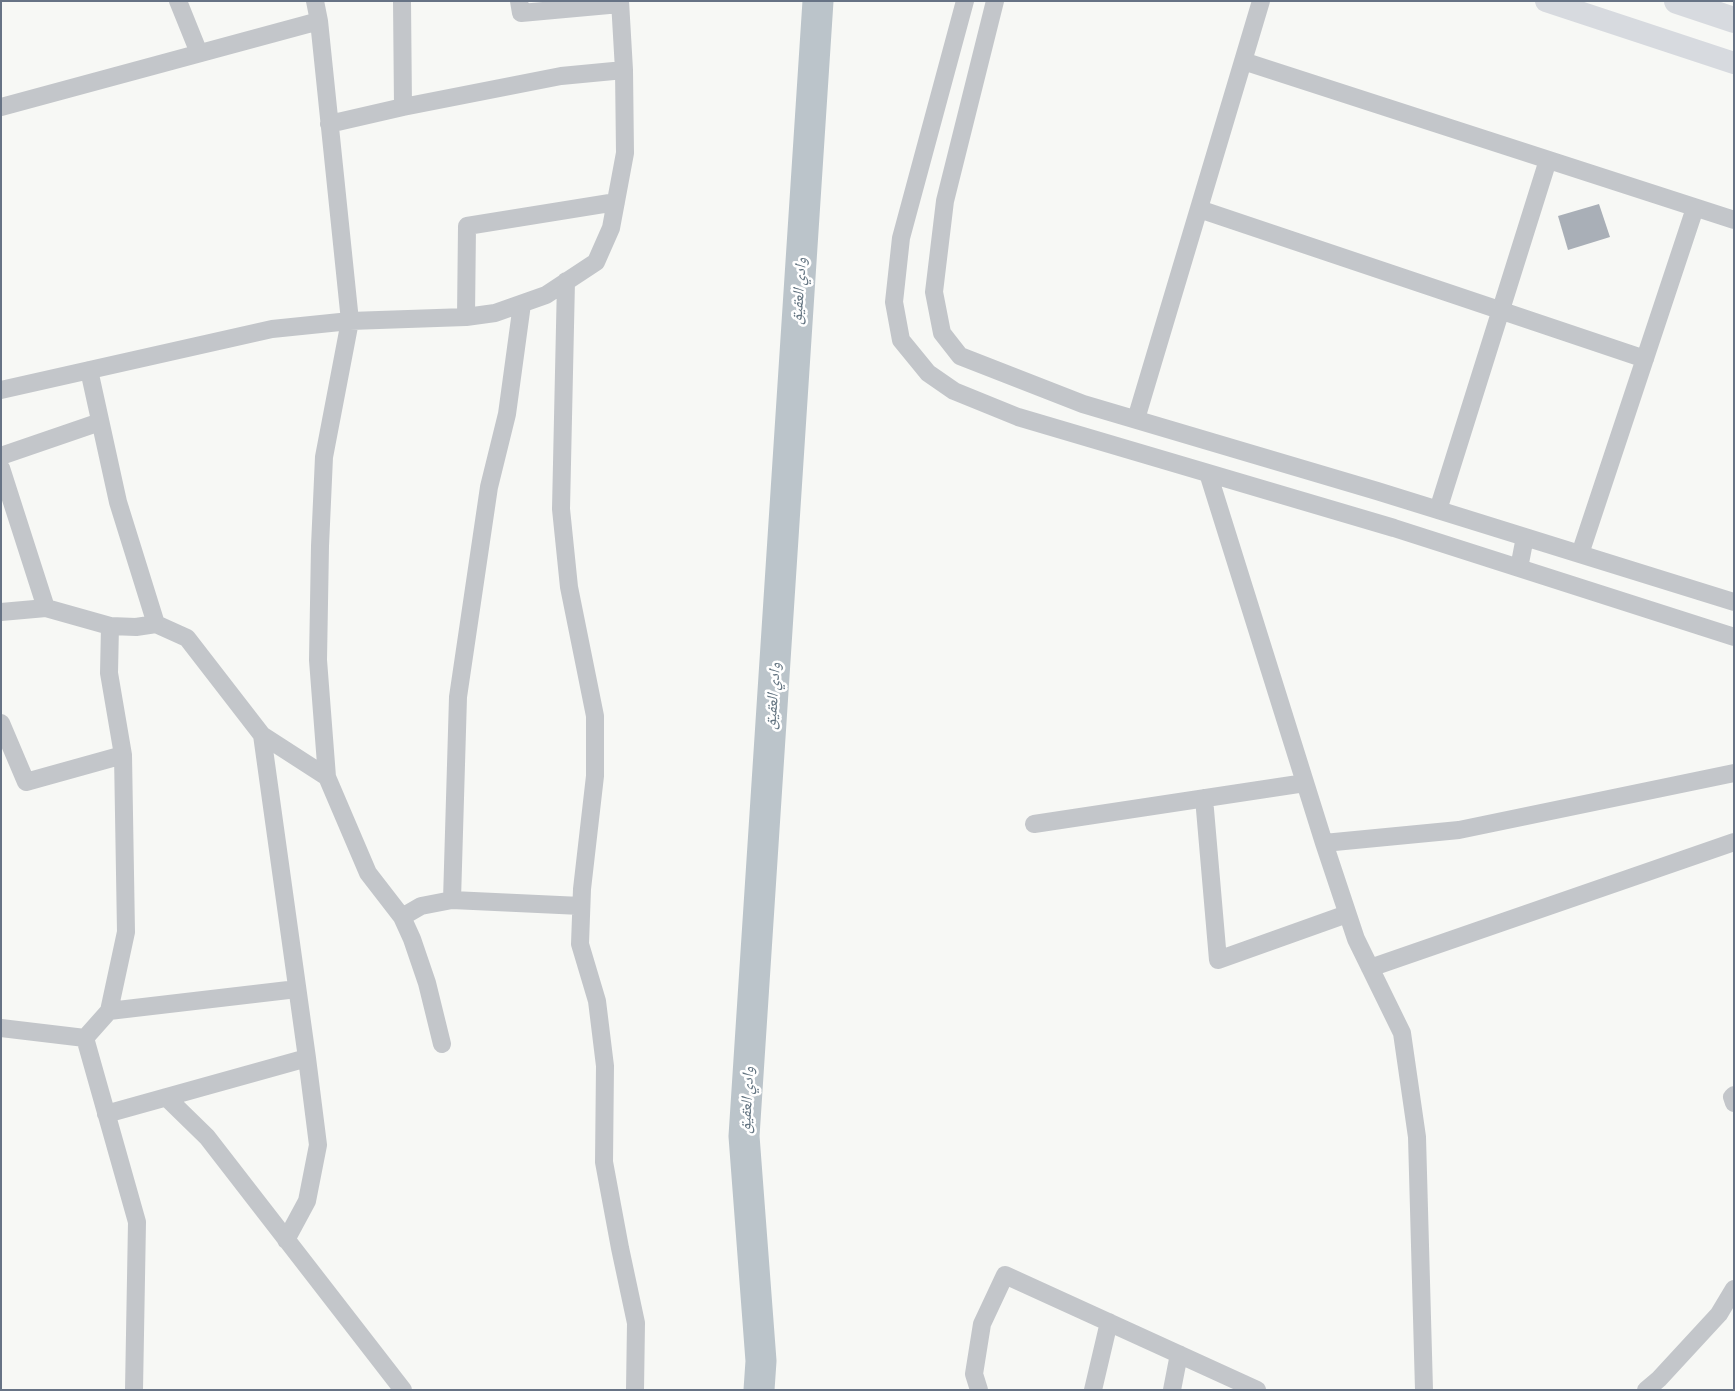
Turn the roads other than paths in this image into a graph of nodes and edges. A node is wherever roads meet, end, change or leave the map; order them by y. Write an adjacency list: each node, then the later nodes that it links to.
1 (178, 1): 13 (street)
2 (315, 1): 12 (street)
3 (402, 1): 18 (street)
4 (519, 1): 10 (street)
5 (965, 1): 37 (street)
6 (995, 1): 33 (street)
7 (1261, 1): 14 (street)
8 (1546, 1): 15 (main road)
9 (1677, 1): 11 (highway)
10 (620, 2): 16 (street)
11 (1734, 20)
12 (319, 21): 13 (street); 19 (street)
13 (199, 53): 17 (street)
14 (1243, 61): 20 (street); 23 (street)
15 (1734, 63)
16 (624, 70): 18 (street); 21 (street)
17 (1, 107)
18 (403, 107): 19 (street)
19 (329, 124): 29 (street)
20 (1548, 160): 22 (street); 27 (street)
21 (616, 202): 25 (street); 28 (street)
22 (1695, 208): 24 (street); 30 (street)
23 (1199, 209): 27 (street); 33 (street)
24 (1734, 220)
25 (566, 281): 26 (street); 59 (street)
26 (522, 304): 28 (street); 58 (street)
27 (1501, 311): 30 (street); 38 (street)
28 (466, 317): 29 (street)
29 (350, 321): 31 (street); 52 (street)
30 (1645, 359): 40 (street)
31 (88, 370): 32 (street); 34 (street)
32 (1, 390)
33 (1136, 419): 38 (street)
34 (100, 422): 35 (street); 45 (street)
35 (1, 456)
36 (1, 468): 43 (street)
37 (1208, 473): 41 (street); 53 (street)
38 (1438, 510): 39 (street)
39 (1525, 537): 40 (street); 41 (street)
40 (1580, 554): 42 (street)
41 (1518, 568): 47 (street)
42 (1734, 602)
43 (46, 608): 44 (street); 46 (street)
44 (1, 612)
45 (156, 624): 46 (street); 49 (street)
46 (110, 626): 50 (street)
47 (1734, 637)
48 (1, 723): 50 (street)
49 (262, 735): 52 (street); 63 (street)
50 (123, 755): 64 (street)
51 (1734, 773): 56 (street)
52 (327, 777): 61 (street)
53 (1305, 783): 54 (street); 56 (street)
54 (1204, 798): 55 (street); 60 (street)
55 (1034, 824)
56 (1324, 842): 60 (street)
57 (1734, 842): 62 (street)
58 (452, 900): 59 (street); 61 (street)
59 (582, 906): 79 (street)
60 (1347, 914): 62 (street)
61 (402, 917): 67 (street)
62 (1370, 968): 84 (street)
63 (297, 989): 64 (street); 68 (street)
64 (109, 1011): 66 (street)
65 (1, 1028): 66 (street)
66 (85, 1038): 72 (street)
67 (442, 1044)
68 (307, 1058): 70 (street); 73 (street)
69 (1734, 1095): 71 (street)
70 (166, 1097): 72 (street); 73 (street)
71 (1734, 1103)
72 (106, 1114): 77 (street)
73 (286, 1240): 78 (street)
74 (1734, 1289): 85 (street)
75 (1109, 1322): 76 (street); 80 (street); 81 (street)
76 (1178, 1354): 82 (street); 83 (street)
77 (134, 1390)
78 (403, 1390)
79 (635, 1390)
80 (979, 1390)
81 (1094, 1390)
82 (1172, 1390)
83 (1257, 1390)
84 (1424, 1390)
85 (1646, 1390)

